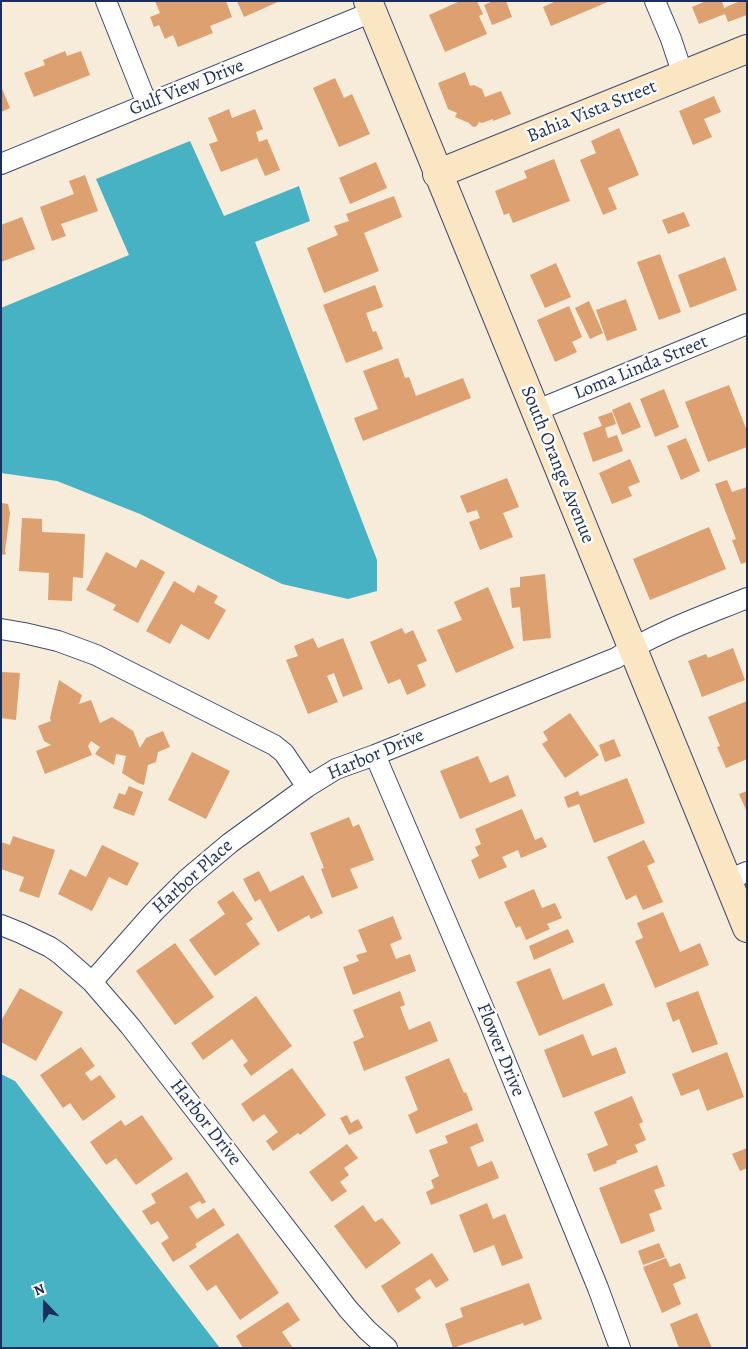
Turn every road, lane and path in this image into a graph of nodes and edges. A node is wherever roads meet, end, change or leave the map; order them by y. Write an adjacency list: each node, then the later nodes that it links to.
1 (106, 1): 6 (street)
2 (655, 1): 5 (street)
3 (370, 6): 6 (street, Gulf View Drive); 8 (street, South Orange Avenue)
4 (747, 49): 5 (street, Bahia Vista Street)
5 (684, 75): 8 (street, Bahia Vista Street)
6 (148, 104): 7 (street, Gulf View Drive)
7 (1, 164)
8 (437, 174): 10 (street, South Orange Avenue)
9 (747, 324): 10 (street, Loma Linda Street)
10 (535, 411): 13 (street, South Orange Avenue)
11 (747, 598): 13 (street, Harbor Drive)
12 (1, 629): 15 (street, Harbor Drive)
13 (632, 648): 14 (street, Harbor Drive); 16 (street, South Orange Avenue)
14 (375, 755): 15 (street, Harbor Drive); 21 (street, Flower Drive)
15 (307, 787): 19 (street, Harbor Place)
16 (737, 876): 18 (street, South Orange Avenue)
17 (1, 925): 19 (street, Harbor Drive)
18 (747, 928)
19 (92, 982): 20 (street, Harbor Drive)
20 (387, 1348)
21 (620, 1348)

